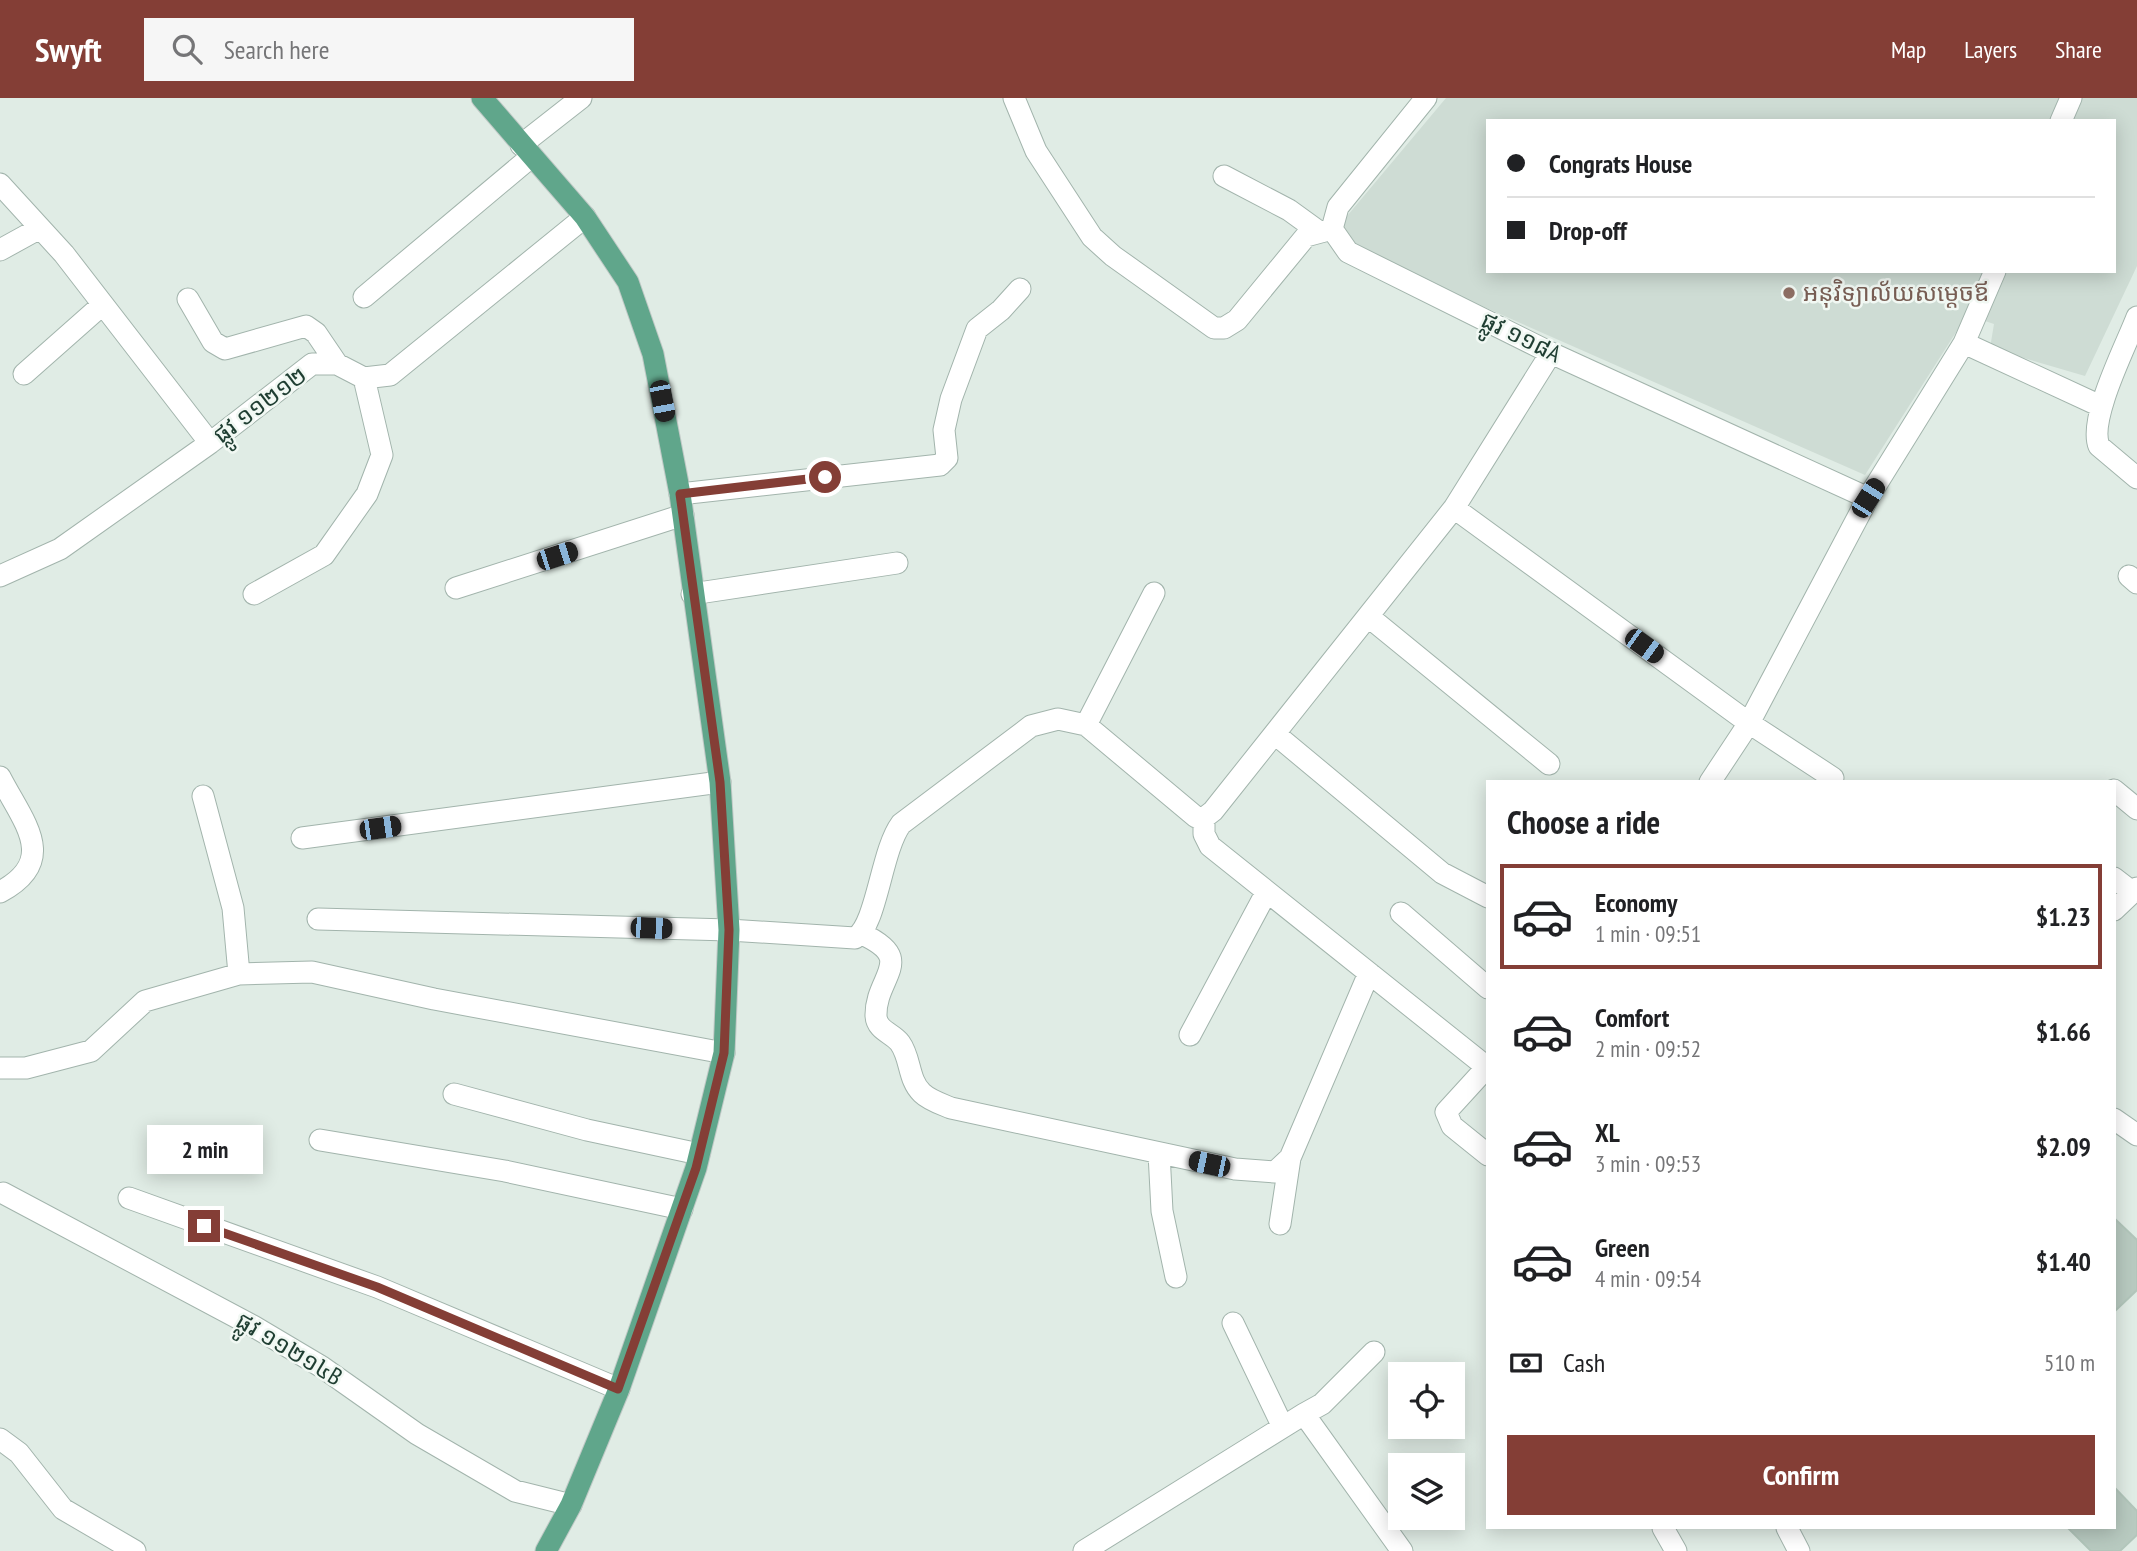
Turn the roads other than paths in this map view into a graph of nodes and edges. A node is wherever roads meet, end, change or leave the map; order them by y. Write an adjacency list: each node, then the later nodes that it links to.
1 (482, 98): 7 (main road)
2 (581, 98): 7 (street)
3 (1014, 98): 12 (street)
4 (1426, 98): 12 (street)
5 (2071, 98): 6 (street)
6 (2062, 119)
7 (526, 151): 10 (main road); 16 (street)
8 (1224, 176): 12 (street, ផ្លូវ ១១៨A)
9 (0, 184): 11 (street)
10 (585, 217): 24 (street); 28 (main road)
11 (40, 228): 13 (street); 18 (street)
12 (1325, 230): 21 (street, ផ្លូវ ១១៨A)
13 (0, 250)
14 (1994, 273): 20 (street)
15 (1020, 289): 28 (street)
16 (364, 297)
17 (188, 299): 22 (street)
18 (102, 305): 23 (street); 26 (street)
19 (2137, 317): 25 (street)
20 (1964, 343): 25 (street); 29 (street)
21 (1552, 353): 29 (street, ផ្លូវ ១១៨A); 30 (street)
22 (337, 365): 24 (street, ផ្លូវ ១១២១២); 26 (street, ផ្លូវ ១១២១២)
23 (24, 374)
24 (364, 378): 36 (street)
25 (2103, 401): 27 (street)
26 (210, 443): 33 (street, ផ្លូវ ១១២១២)
27 (2137, 478)
28 (680, 494): 31 (main road)
29 (1868, 498): 39 (street)
30 (1454, 508): 38 (street); 39 (street)
31 (683, 515): 34 (street); 37 (main road)
32 (897, 563): 37 (street)
33 (3, 573)
34 (456, 588)
35 (1154, 593): 40 (street)
36 (254, 594)
37 (692, 594): 46 (main road)
38 (1369, 617): 41 (street); 42 (street)
39 (1749, 723): 44 (street); 45 (street)
40 (1086, 725): 50 (street); 61 (street)
41 (1275, 734): 50 (street); 56 (street)
42 (1549, 764)
43 (0, 778): 54 (street)
44 (1833, 779)
45 (1711, 780)
46 (720, 782): 51 (street); 60 (main road)
47 (2116, 792): 49 (street)
48 (203, 796): 63 (street)
49 (2137, 809)
50 (1204, 818): 55 (street)
51 (302, 838)
52 (2116, 879): 53 (street)
53 (2135, 890): 57 (street)
54 (0, 892)
55 (1266, 893): 62 (street); 65 (street)
56 (1486, 896)
57 (2116, 908)
58 (1401, 913): 64 (street)
59 (318, 919): 60 (street)
60 (729, 930): 61 (street); 66 (main road)
61 (862, 934): 74 (street)
62 (1369, 973): 67 (street); 77 (street)
63 (239, 974): 66 (street); 68 (street)
64 (1486, 986)
65 (1190, 1035)
66 (724, 1053): 76 (main road)
67 (1486, 1066)
68 (0, 1068)
69 (1486, 1068): 75 (street)
70 (454, 1094): 76 (street)
71 (2116, 1120): 72 (street)
72 (2137, 1135)
73 (320, 1140): 80 (street)
74 (1159, 1153): 77 (street); 82 (street)
75 (1486, 1153)
76 (699, 1154): 80 (main road)
77 (1290, 1158): 81 (street)
78 (4, 1193): 89 (street, ផ្លូវ ១១២១៤B)
79 (129, 1198): 85 (street)
80 (682, 1209): 85 (main road)
81 (1280, 1224)
82 (1176, 1277)
83 (1233, 1323): 87 (street)
84 (1374, 1352): 86 (street)
85 (618, 1389): 89 (main road)
86 (1304, 1414): 87 (street); 95 (street)
87 (1282, 1425): 94 (street)
88 (0, 1439): 92 (street)
89 (571, 1505): 93 (main road)
90 (1664, 1529): 96 (street)
91 (1788, 1529): 97 (street)
92 (135, 1551)
93 (546, 1551)
94 (1084, 1551)
95 (1402, 1551)
96 (1676, 1551)
97 (1799, 1551)

